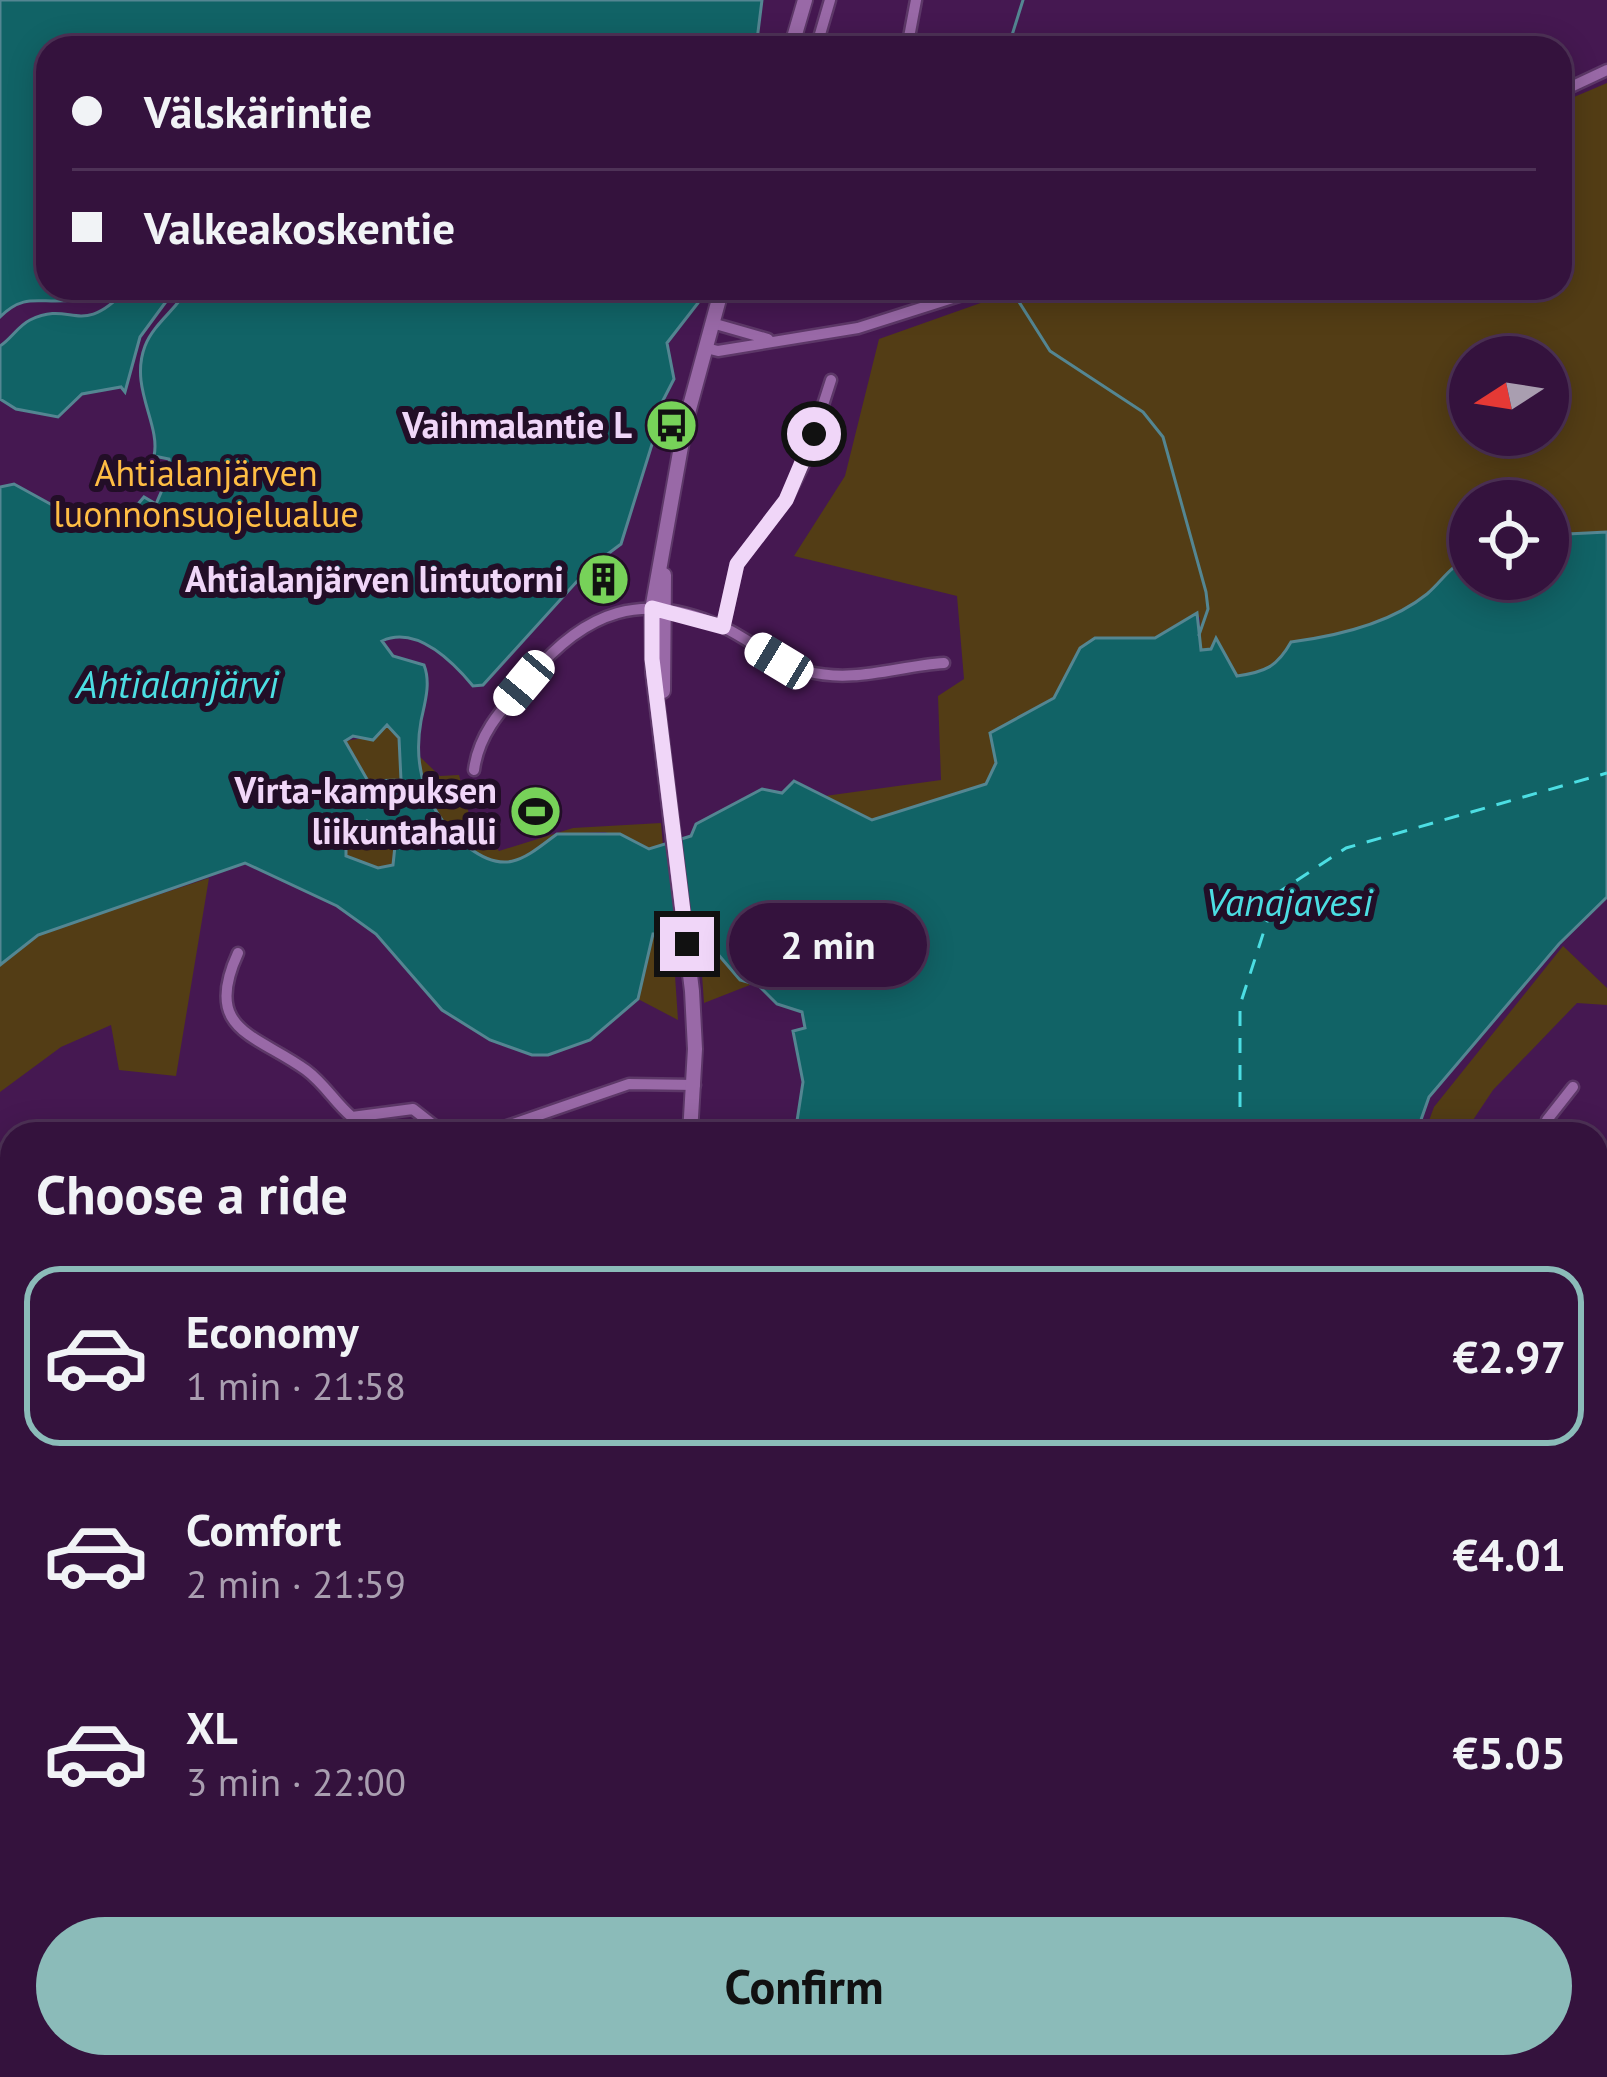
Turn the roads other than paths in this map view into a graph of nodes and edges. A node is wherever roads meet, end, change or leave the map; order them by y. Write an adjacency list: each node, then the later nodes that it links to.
1 (805, 0): 4 (street)
2 (830, 0): 5 (street)
3 (916, 0): 6 (street)
4 (794, 36)
5 (820, 36)
6 (909, 36)
7 (1607, 70): 8 (street)
8 (1572, 86)
9 (719, 300): 11 (street)
10 (946, 300): 12 (street)
11 (712, 323): 12 (street); 13 (street)
12 (771, 340): 13 (street)
13 (706, 348): 15 (street)
14 (831, 380): 16 (street)
15 (658, 611): 16 (street); 18 (street); 20 (street)
16 (723, 627): 17 (street)
17 (944, 663)
18 (474, 770)
19 (238, 953): 22 (street)
20 (694, 1085): 23 (street); 24 (street)
21 (1573, 1087): 25 (street)
22 (430, 1122)
23 (519, 1122)
24 (691, 1122)
25 (1548, 1122)

